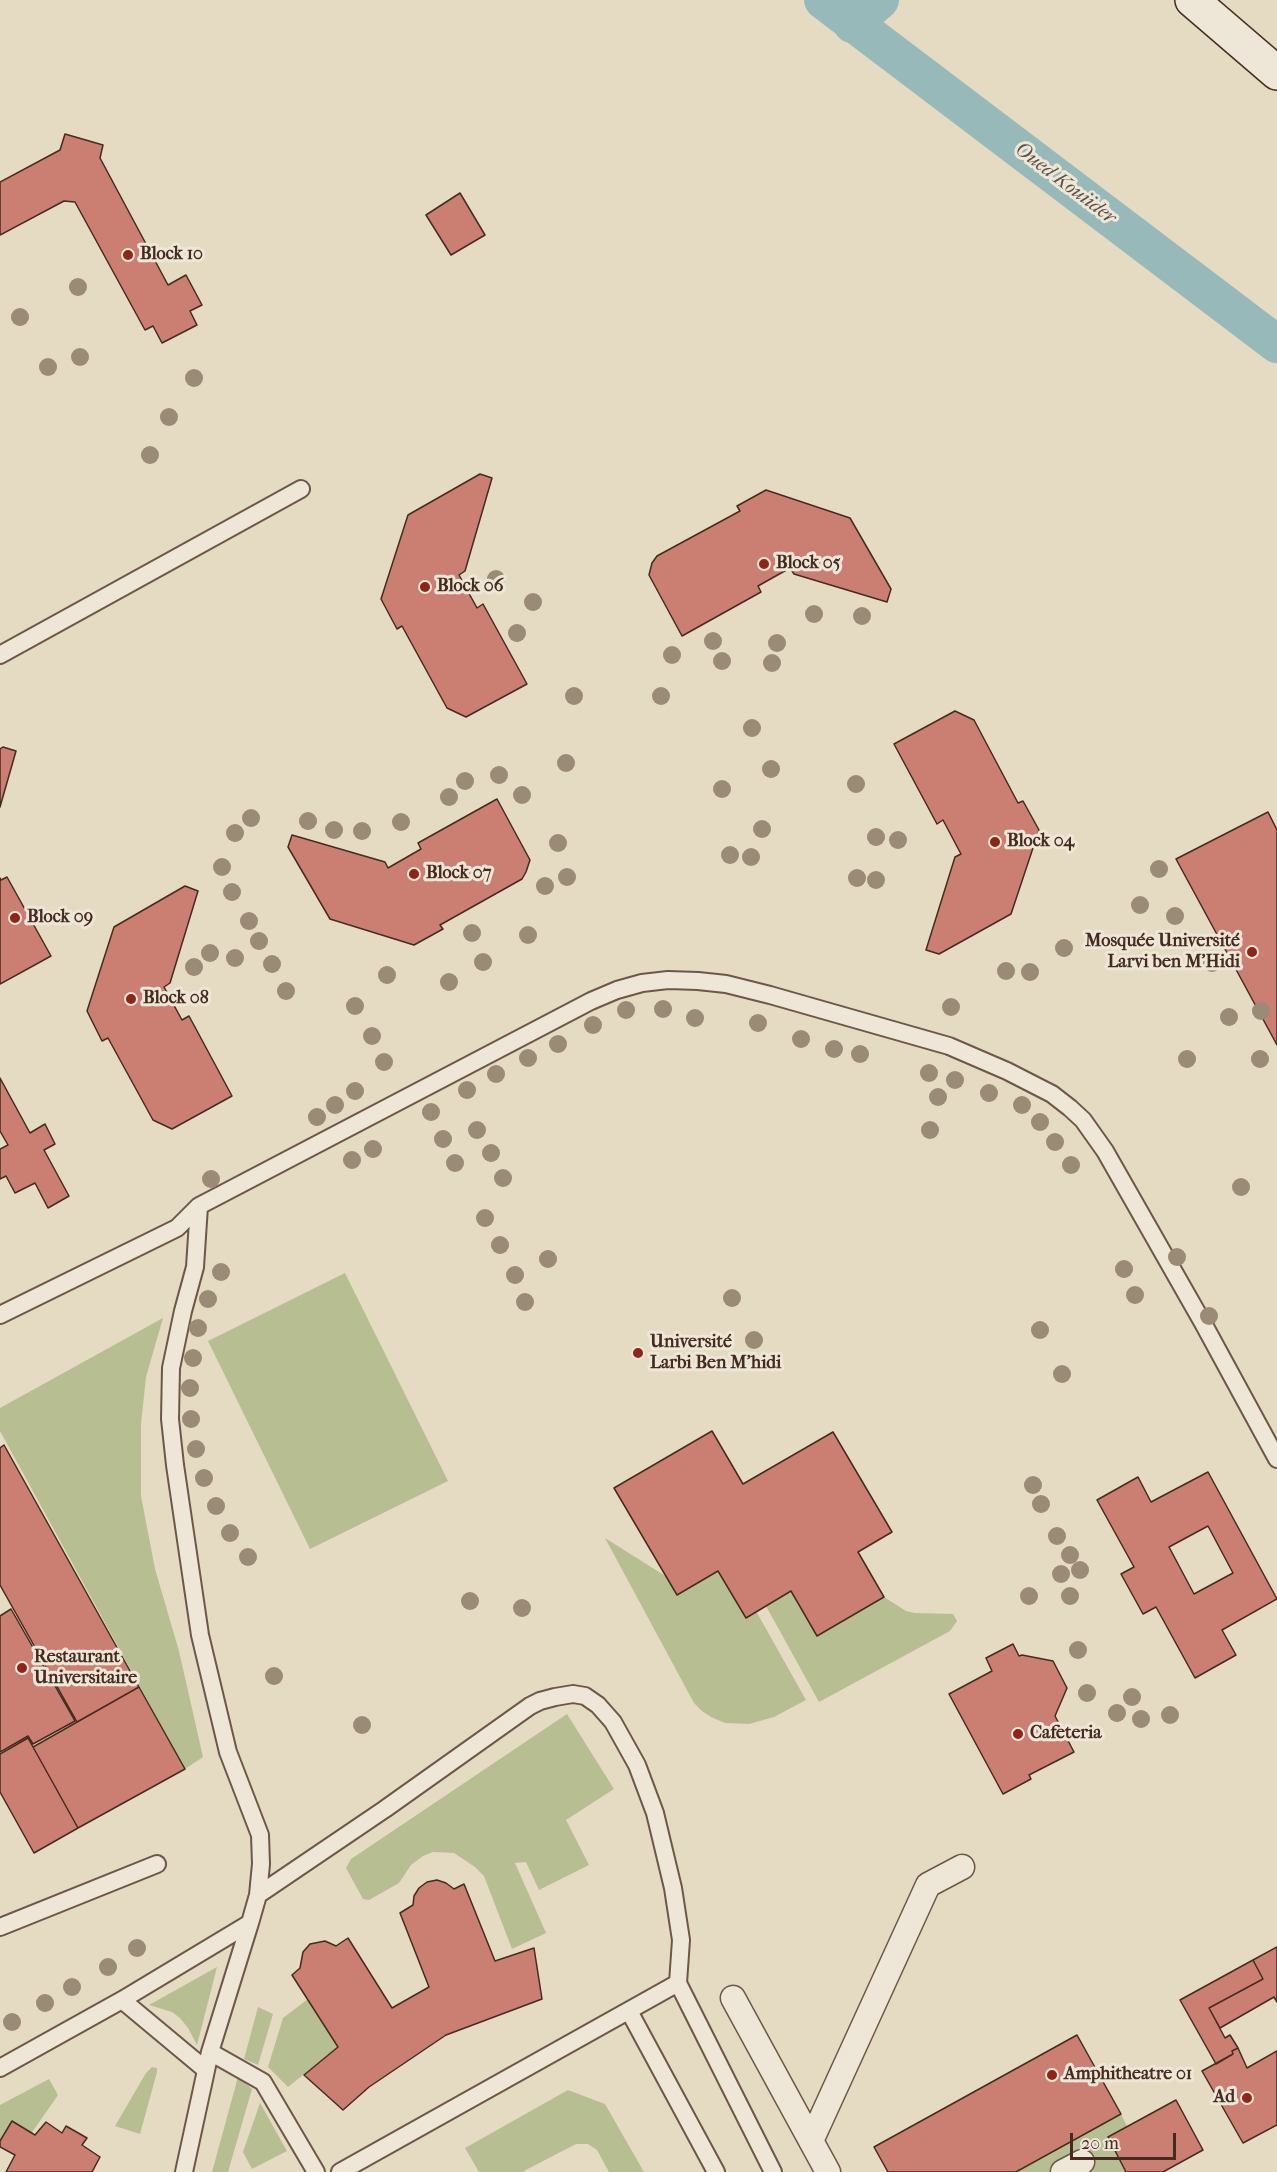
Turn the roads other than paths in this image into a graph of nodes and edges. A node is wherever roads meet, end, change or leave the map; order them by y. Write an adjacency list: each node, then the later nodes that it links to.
1 (1192, 0): 2 (main road)
2 (1277, 73)
3 (301, 489): 4 (lane)
4 (0, 655)
5 (200, 1206): 6 (lane); 7 (lane); 10 (lane)
6 (0, 1315)
7 (1277, 1459)
8 (157, 1864): 12 (lane)
9 (962, 1867): 20 (street)
10 (258, 1895): 11 (lane); 13 (lane)
11 (250, 1923): 15 (lane); 17 (lane)
12 (0, 1927)
13 (678, 1983): 16 (lane); 25 (lane)
14 (733, 1998): 20 (street)
15 (122, 2000): 18 (lane); 19 (lane)
16 (629, 2011): 23 (lane); 24 (lane)
17 (210, 2052): 19 (lane); 22 (lane)
18 (0, 2068)
19 (206, 2070): 21 (lane)
20 (812, 2141): 26 (street)
21 (184, 2172)
22 (316, 2172)
23 (340, 2172)
24 (716, 2172)
25 (773, 2172)
26 (828, 2172)

